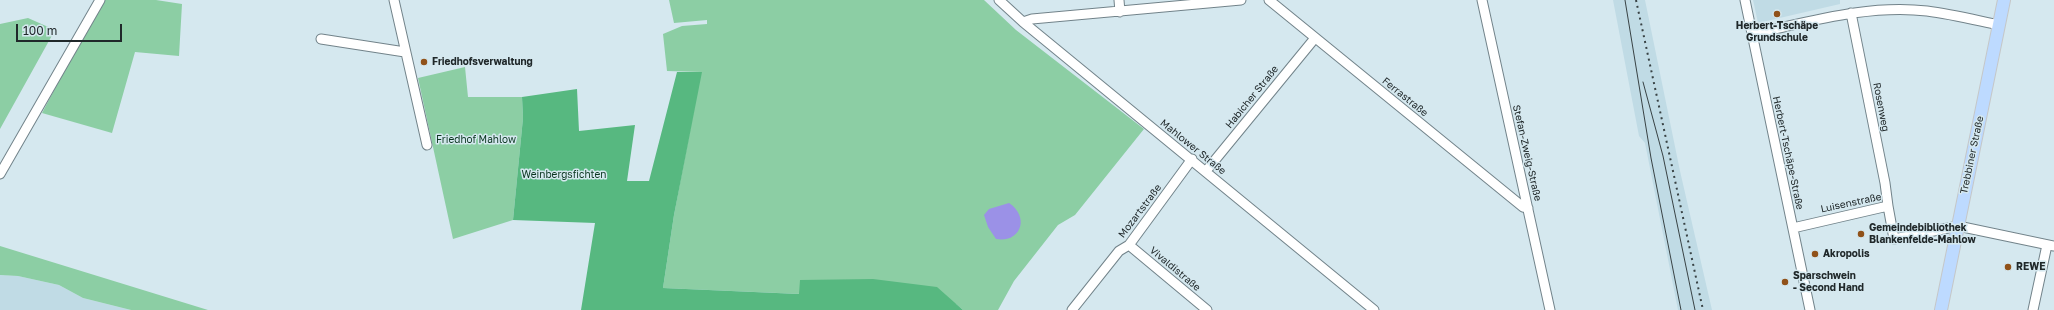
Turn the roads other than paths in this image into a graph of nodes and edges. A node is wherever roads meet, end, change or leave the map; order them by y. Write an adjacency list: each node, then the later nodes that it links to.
1 (100, 0): 21 (street)
2 (394, 0): 17 (street)
3 (999, 0): 12 (street, Mahlower Straße)
4 (1119, 0): 10 (street)
5 (1241, 0): 10 (street)
6 (1269, 0): 15 (street, Ferrastraße)
7 (1482, 0): 23 (street, Stefan-Zweig-Straße)
8 (1745, 0): 14 (street, Herbert-Tschäpe-Straße)
9 (2004, 0): 13 (main road, Trebbiner Straße)
10 (1120, 12): 12 (street)
11 (1852, 13): 13 (street); 14 (street); 22 (street, Rosenweg)
12 (1023, 22): 19 (street, Mahlower Straße)
13 (1999, 25): 24 (main road, Trebbiner Straße)
14 (1752, 34): 25 (street, Herbert-Tschäpe-Straße)
15 (1315, 38): 20 (street, Habicher Straße); 23 (street, Ferrastraße)
16 (321, 39): 17 (street)
17 (405, 52): 18 (street)
18 (427, 145)
19 (1192, 159): 20 (street, Mahlower Straße); 26 (street, Mozartstraße)
20 (1206, 171): 30 (street, Mahlower Straße)
21 (0, 174)
22 (1888, 206): 24 (street, Luisenstraße); 25 (street, Luisenstraße)
23 (1528, 208): 31 (street, Stefan-Zweig-Straße)
24 (1958, 226): 27 (street, Luisenstraße); 33 (main road, Trebbiner Straße)
25 (1793, 228): 32 (street, Herbert-Tschäpe-Straße)
26 (1129, 245): 28 (street, Mozartstraße); 29 (street, Vivaldistraße)
27 (2050, 245): 34 (street)
28 (1072, 310)
29 (1207, 310)
30 (1374, 310)
31 (1550, 310)
32 (1810, 310)
33 (1941, 310)
34 (2034, 310)

